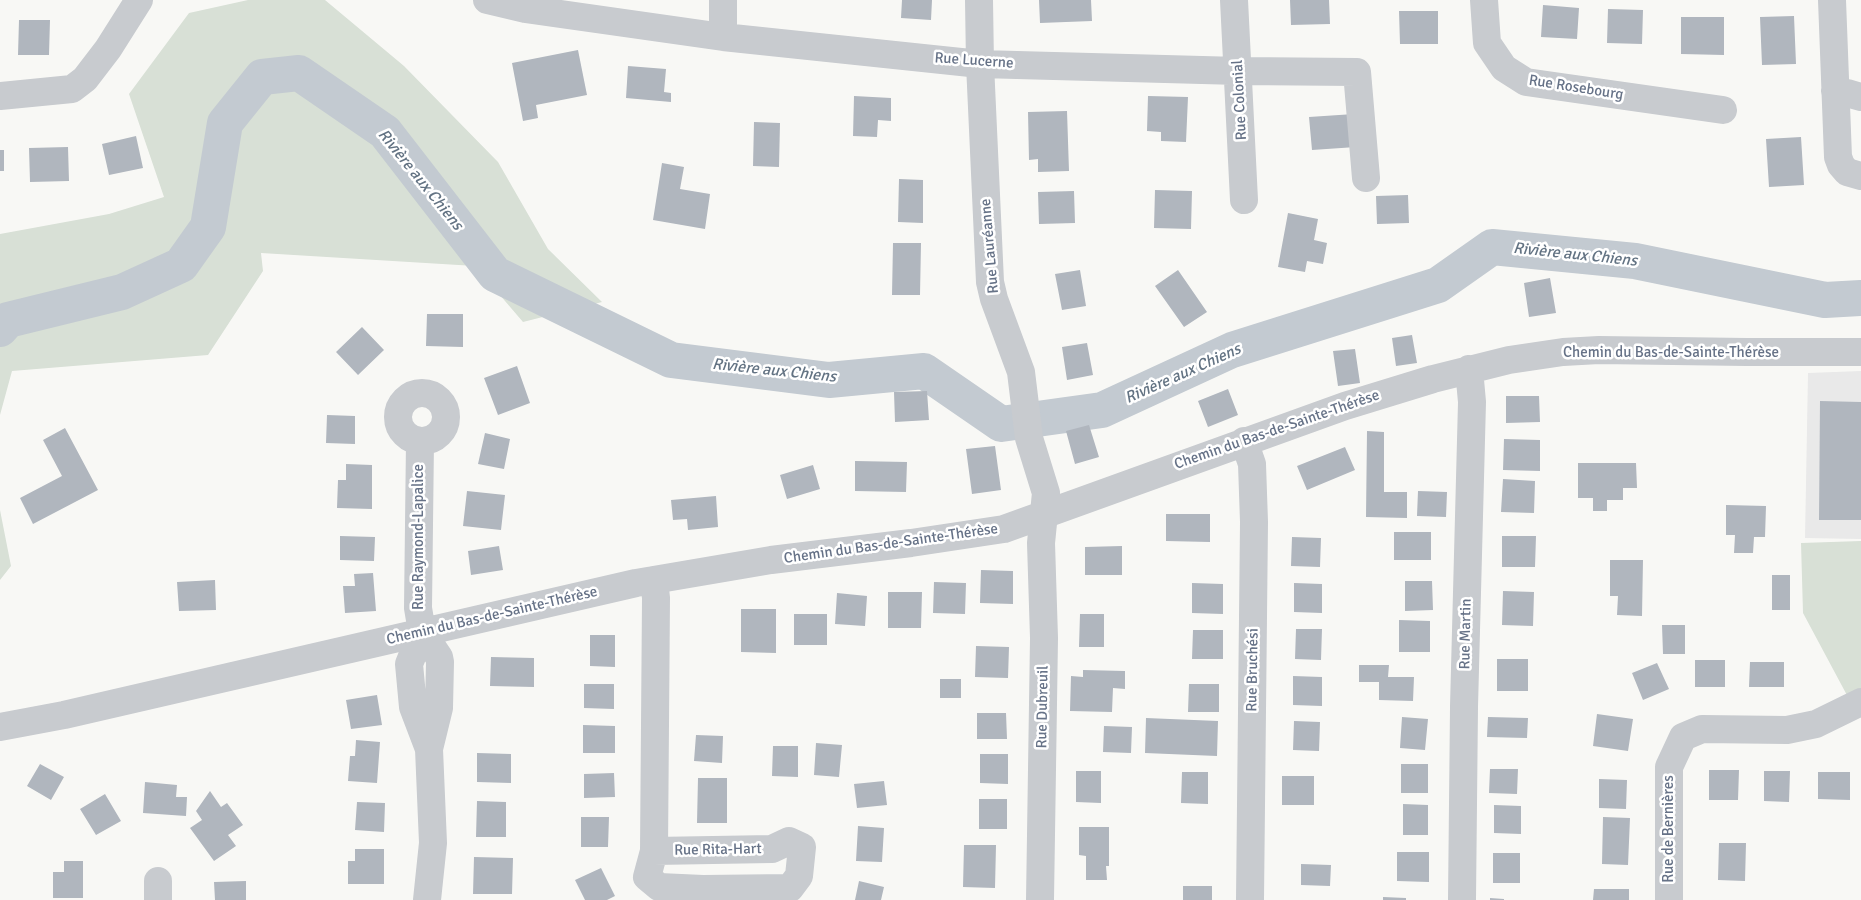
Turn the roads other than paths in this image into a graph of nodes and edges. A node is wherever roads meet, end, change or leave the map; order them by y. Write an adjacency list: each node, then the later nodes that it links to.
1 (140, 0): 12 (street)
2 (487, 0): 8 (street, Rue Lucerne)
3 (723, 0): 8 (street)
4 (979, 0): 9 (street, Rue Lauréanne)
5 (1234, 0): 10 (street, Rue Colonial)
6 (1484, 0): 13 (street, Rue Rosebourg)
7 (1832, 0): 11 (street)
8 (723, 37): 9 (street, Rue Lucerne)
9 (980, 64): 10 (street, Rue Lucerne); 21 (street, Rue Lauréanne)
10 (1238, 71): 15 (street, Rue Lucerne); 16 (street, Rue Colonial)
11 (1848, 94): 14 (street)
12 (0, 96)
13 (1724, 110)
14 (1861, 176)
15 (1366, 178)
16 (1244, 200)
17 (1861, 352): 18 (street, Chemin du Bas-de-Sainte-Thérèse)
18 (1468, 369): 20 (street, Chemin du Bas-de-Sainte-Thérèse); 30 (street, Rue Martin)
19 (420, 441): 23 (street, Rue Raymond-Lapalice)
20 (1244, 441): 21 (street, Chemin du Bas-de-Sainte-Thérèse); 29 (street, Rue Bruchési)
21 (1043, 515): 22 (street, Chemin du Bas-de-Sainte-Thérèse); 28 (street, Rue Dubreuil)
22 (654, 580): 23 (street, Chemin du Bas-de-Sainte-Thérèse); 26 (street, Rue Rita-Hart)
23 (422, 632): 25 (street, Chemin du Bas-de-Sainte-Thérèse); 27 (street, Rue Raymond-Lapalice)
24 (1861, 702): 31 (street, Rue de Bernières)
25 (0, 727)
26 (654, 850): 26 (street, Rue Rita-Hart)
27 (427, 900)
28 (1040, 900)
29 (1250, 900)
30 (1462, 900)
31 (1669, 900)

